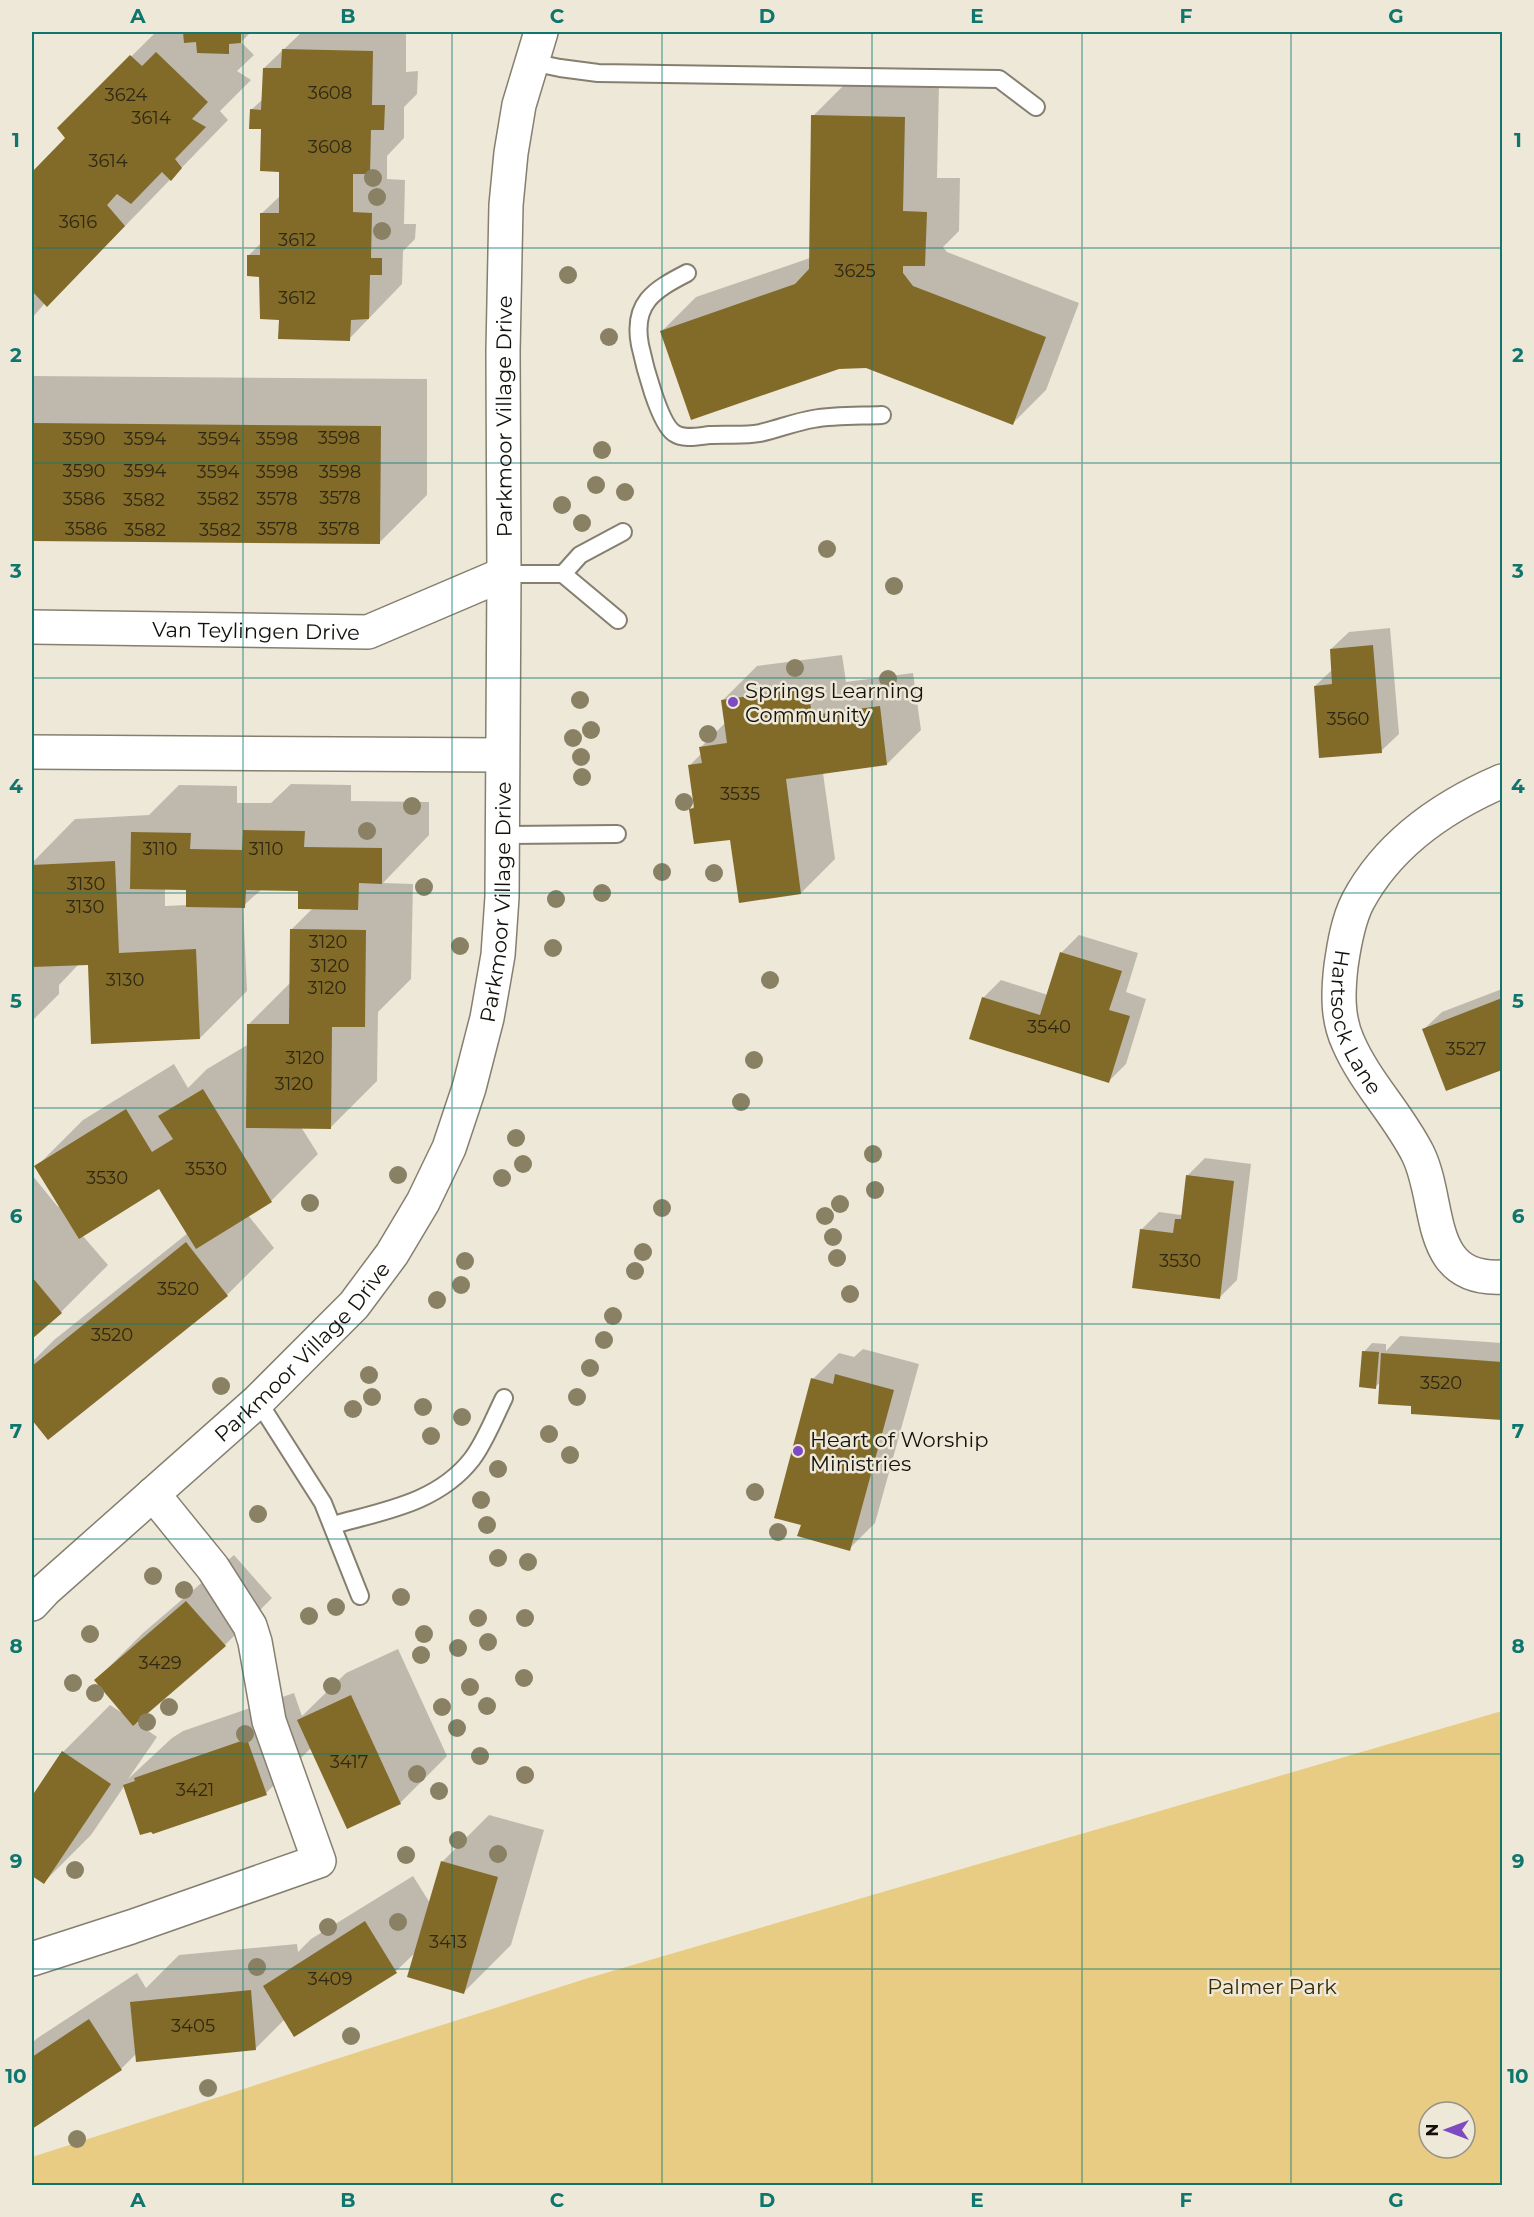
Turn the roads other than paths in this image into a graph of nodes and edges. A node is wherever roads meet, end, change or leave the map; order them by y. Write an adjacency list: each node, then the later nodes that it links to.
1 (536, 46): 2 (lane); 6 (street, Parkmoor Village Drive)
2 (1036, 107)
3 (687, 273): 4 (lane)
4 (882, 415)
5 (623, 532): 7 (lane)
6 (504, 574): 7 (lane); 9 (street, Van Teylingen Drive); 11 (street, Parkmoor Village Drive)
7 (563, 574): 8 (lane)
8 (618, 620)
9 (32, 627)
10 (32, 752): 11 (street)
11 (502, 756): 14 (street, Parkmoor Village Drive)
12 (1503, 782): 15 (street, Hartsock Lane)
13 (617, 834): 14 (lane)
14 (502, 835): 17 (street, Parkmoor Village Drive)
15 (1503, 1277)
16 (504, 1398): 19 (lane)
17 (258, 1401): 18 (street, Parkmoor Village Drive); 19 (lane)
18 (153, 1494): 20 (street, Parkmoor Village Drive); 22 (street)
19 (333, 1526): 21 (lane)
20 (36, 1589)
21 (360, 1596)
22 (32, 1959)

